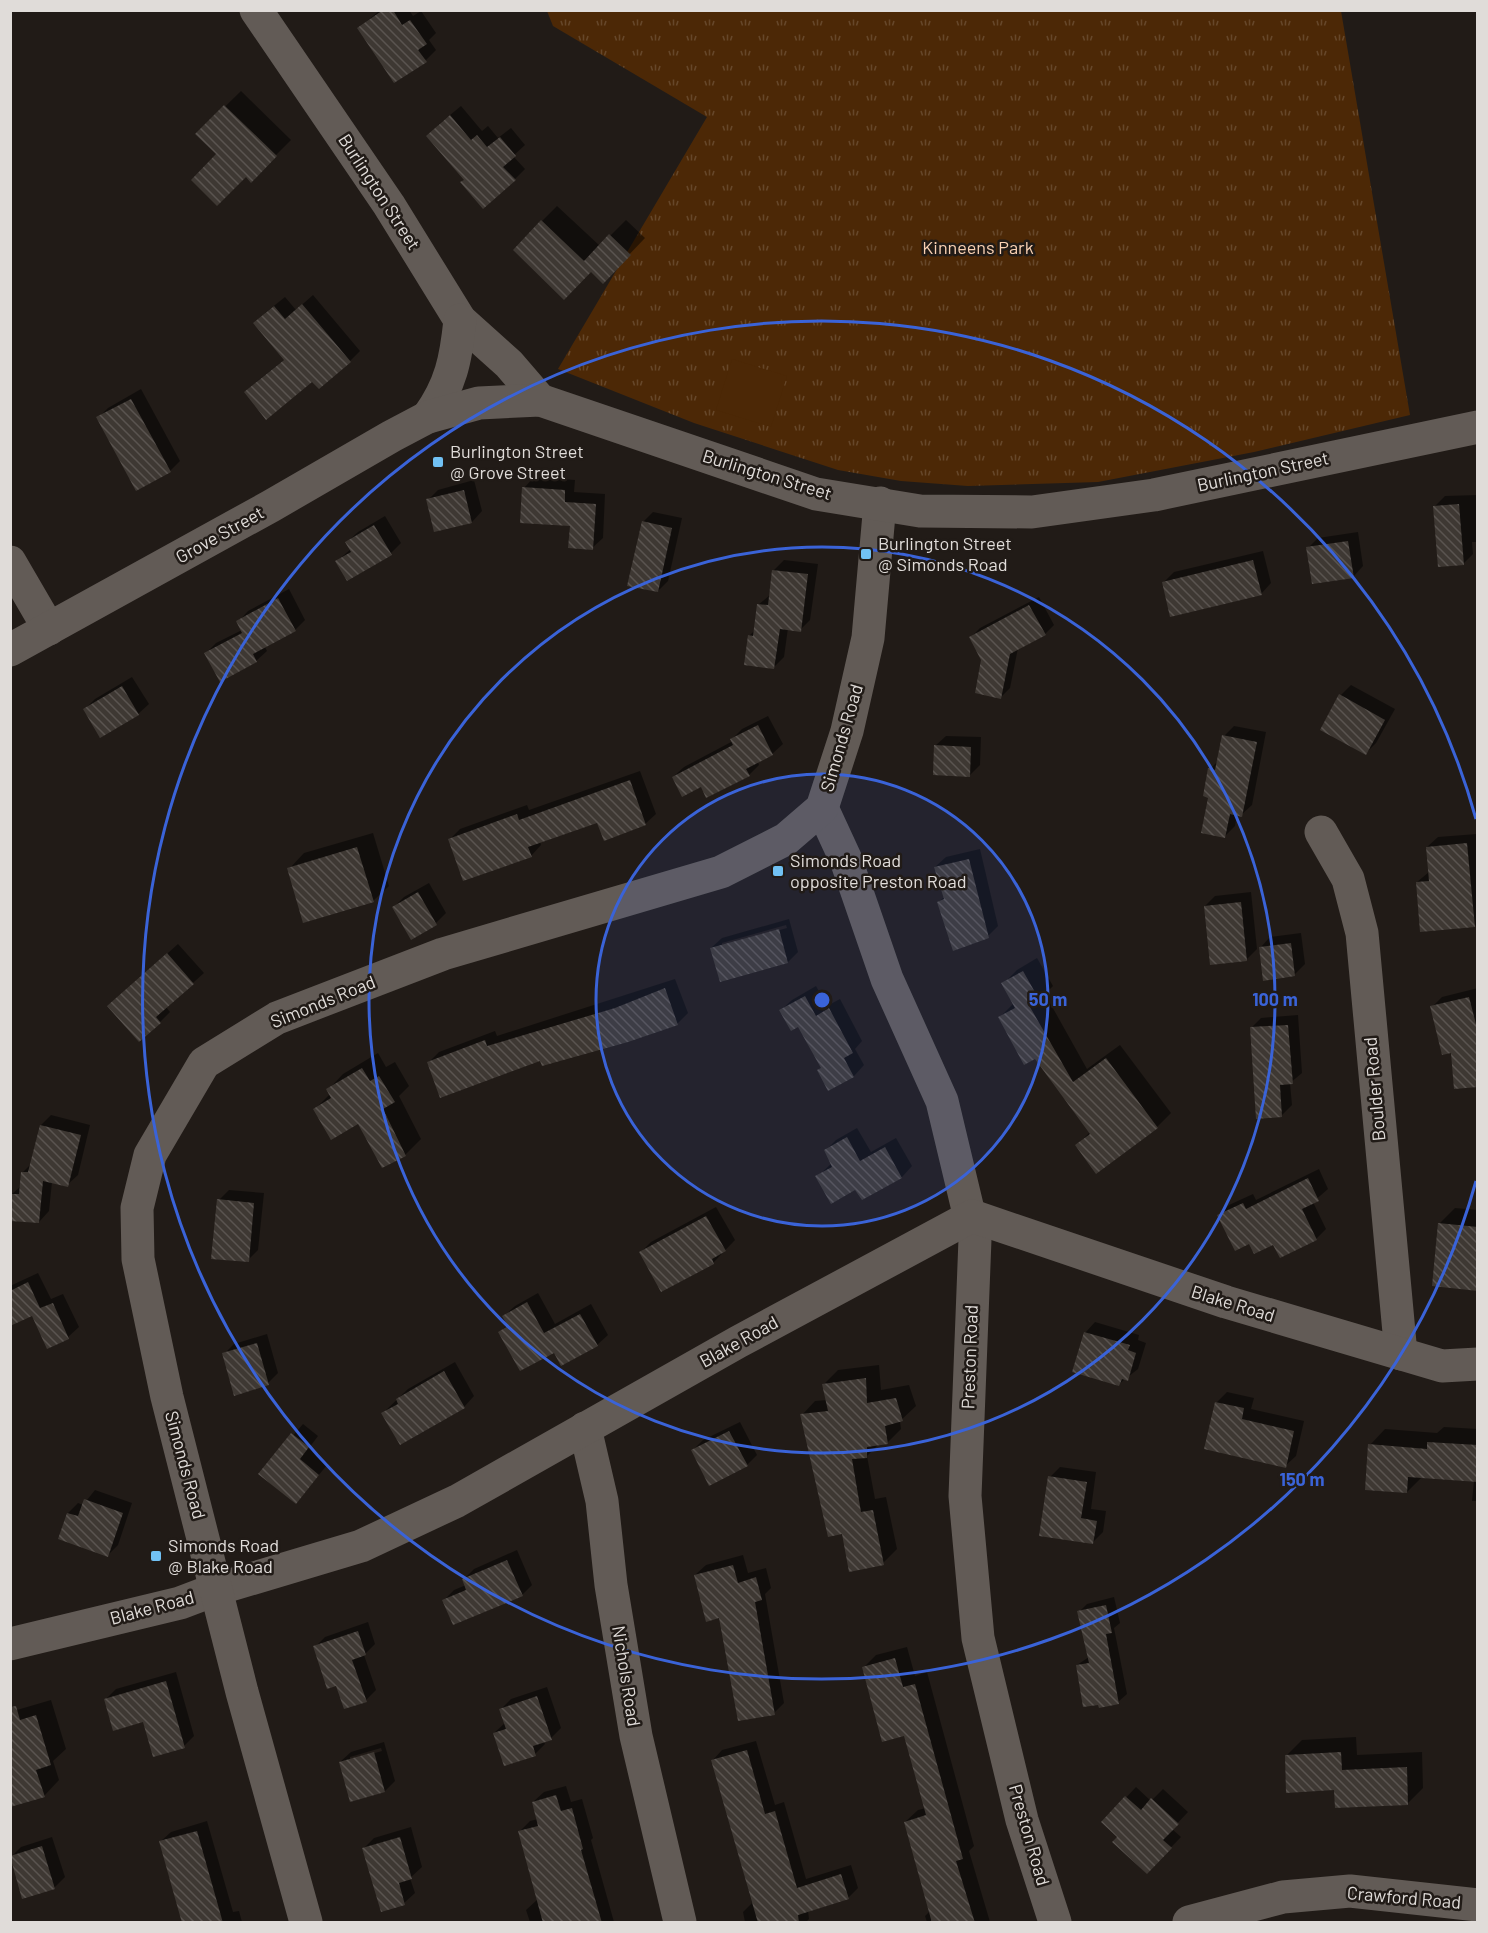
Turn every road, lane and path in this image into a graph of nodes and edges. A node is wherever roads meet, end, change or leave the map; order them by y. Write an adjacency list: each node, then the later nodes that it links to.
1 (256, 10): 2 (street, Burlington Street)
2 (460, 320): 3 (street, Burlington Street); 4 (street, Grove Street)
3 (540, 400): 4 (street, Grove Street); 6 (street, Burlington Street)
4 (428, 417): 8 (street, Grove Street)
5 (1478, 427): 6 (street, Burlington Street)
6 (880, 503): 10 (street, Simonds Road)
7 (10, 562): 8 (street)
8 (49, 629): 9 (street, Grove Street)
9 (10, 650)
10 (822, 808): 12 (street, Preston Road); 16 (street, Simonds Road)
11 (1321, 832): 13 (street, Boulder Road)
12 (972, 1216): 13 (street, Blake Road); 15 (street, Blake Road); 21 (street, Preston Road)
13 (1401, 1354): 14 (street, Blake Road)
14 (1478, 1364)
15 (585, 1428): 16 (street, Blake Road); 20 (street, Nichols Road)
16 (216, 1588): 17 (street, Blake Road); 19 (street, Simonds Road)
17 (10, 1644)
18 (1478, 1905): 22 (street, Crawford Road)
19 (306, 1923)
20 (680, 1923)
21 (1055, 1923)
22 (1189, 1923)

